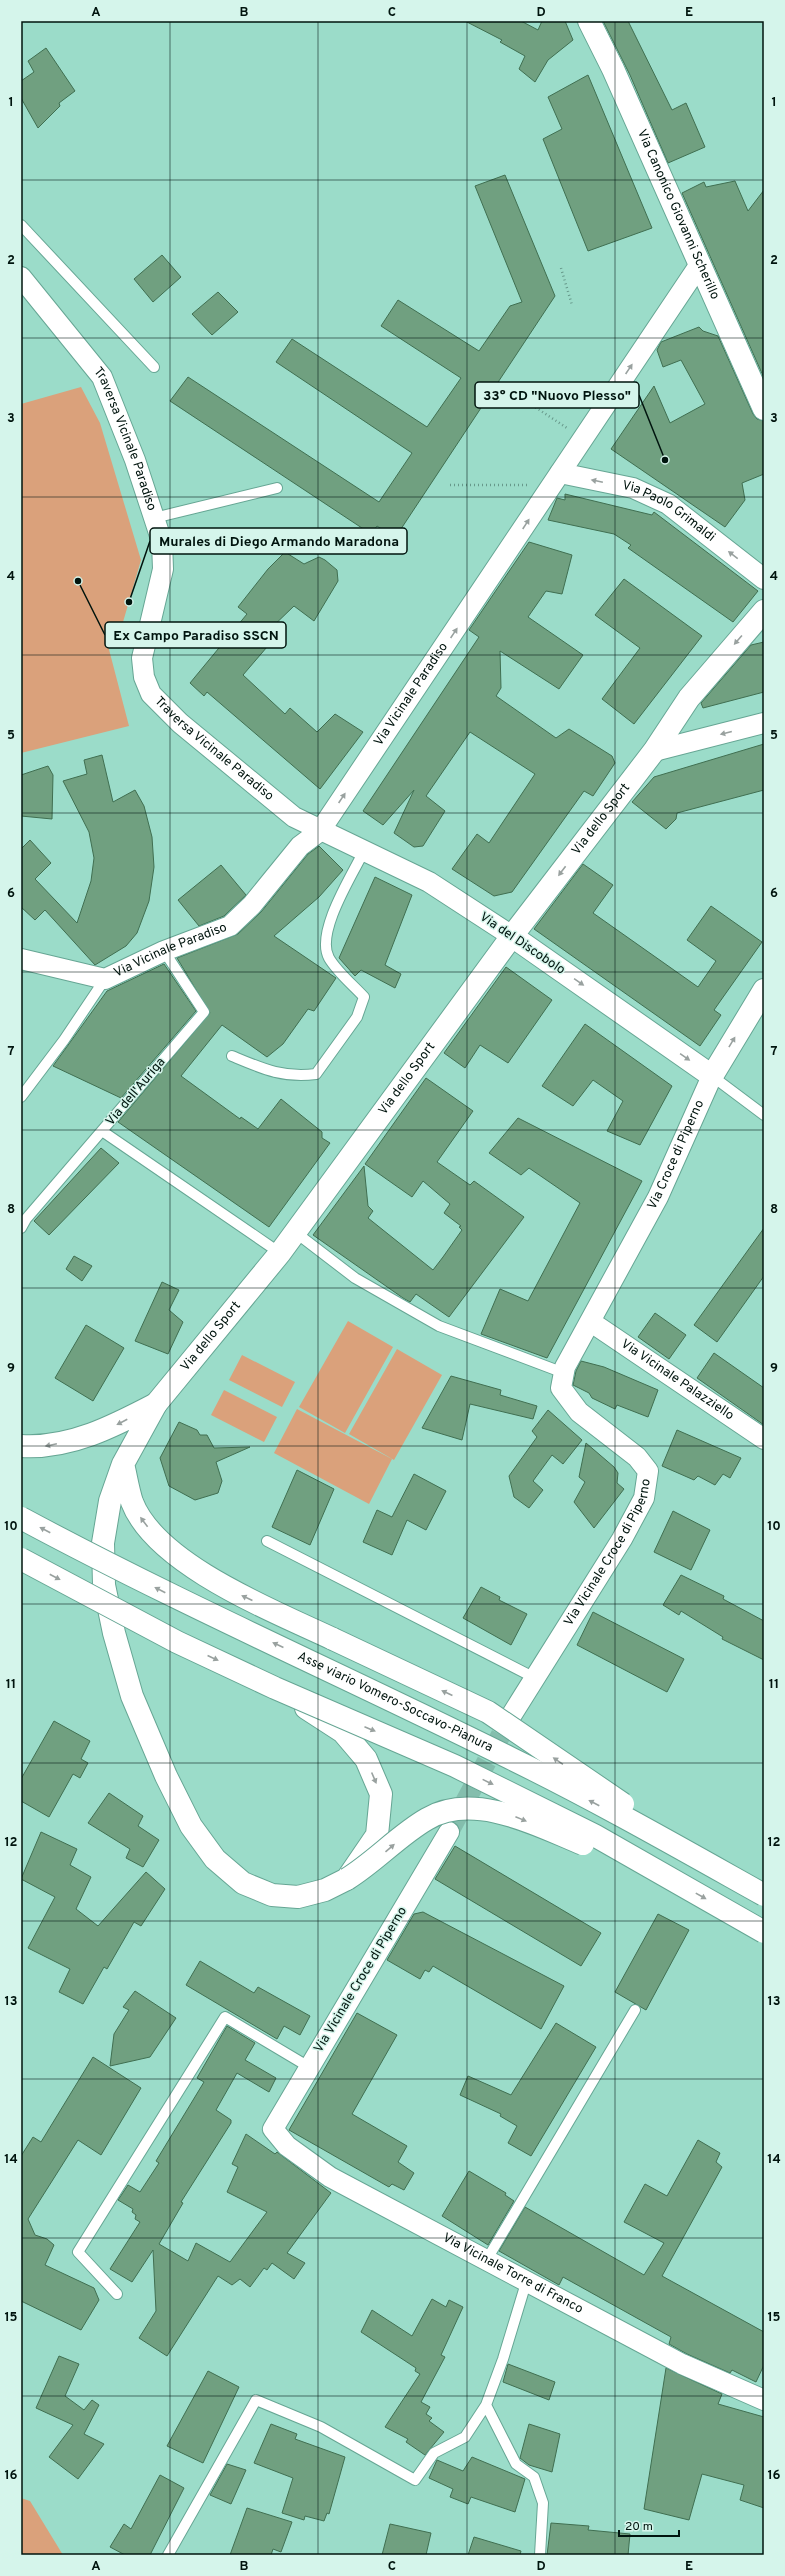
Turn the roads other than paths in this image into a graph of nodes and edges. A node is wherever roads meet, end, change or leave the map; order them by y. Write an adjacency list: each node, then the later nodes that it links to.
1 (589, 21): 3 (main road, Via Canonico Giovanni Scherillo)
2 (21, 225): 5 (lane)
3 (700, 264): 6 (main road, Via Canonico Giovanni Scherillo); 7 (street, Via Vicinale Paradiso, one-way to 3)
4 (21, 277): 9 (street, Traversa Vicinale Paradiso)
5 (154, 368)
6 (764, 409)
7 (555, 479): 10 (street, Via Paolo Grimaldi, one-way to 7); 14 (street, Via Vicinale Paradiso, one-way to 7)
8 (277, 488): 9 (lane)
9 (154, 518): 14 (street, Traversa Vicinale Paradiso)
10 (764, 579)
11 (764, 611): 13 (main road, Via dello Sport, one-way to 13)
12 (764, 723): 13 (street, one-way to 13)
13 (654, 751): 16 (main road, Via dello Sport, one-way to 16)
14 (320, 831): 15 (street, Via del Discobolo); 17 (street, Via Vicinale Paradiso)
15 (364, 851): 16 (street, Via del Discobolo); 21 (lane)
16 (512, 936): 22 (main road, Via del Discobolo, one-way to 22); 27 (main road, Via dello Sport)
17 (164, 951): 19 (street, Via Vicinale Paradiso); 25 (lane, Via dell'Auriga)
18 (21, 959): 19 (street, Via Vicinale Paradiso)
19 (104, 979): 23 (lane)
20 (764, 990): 22 (main road, Via Croce di Piperno, one-way to 20)
21 (232, 1056)
22 (712, 1076): 24 (lane); 29 (street, Via Croce di Piperno)
23 (21, 1097)
24 (764, 1115)
25 (102, 1131): 26 (lane, Via dell'Auriga); 28 (lane)
26 (21, 1228)
27 (295, 1232): 28 (main road, Via dello Sport); 30 (lane)
28 (280, 1253): 31 (main road, Via dello Sport)
29 (591, 1322): 30 (street, Via Vicinale Croce di Piperno); 32 (street, Via Vicinale Palazziello)
30 (564, 1373): 38 (street, Via Vicinale Croce di Piperno)
31 (156, 1404): 33 (main road, one-way to 33); 34 (main road)
32 (764, 1439)
33 (21, 1446)
34 (123, 1464): 42 (main road, one-way to 34, bridge); 43 (main road)
35 (21, 1518): 42 (main road, Asse viario Vomero-Soccavo-Pianura, one-way to 35, bridge)
36 (267, 1541): 38 (lane)
37 (21, 1559): 39 (main road, one-way to 39, bridge)
38 (535, 1678): 40 (street, Via Vicinale Croce di Piperno)
39 (275, 1688): 43 (main road, one-way to 43, bridge); 44 (main road, one-way to 44, bridge)
40 (511, 1716)
41 (449, 1832): 48 (street, Via Vicinale Croce di Piperno)
42 (718, 1869): 45 (main road, Asse viario Vomero-Soccavo-Pianura, bridge)
43 (347, 1879): 44 (main road, one-way to 44, bridge)
44 (679, 1884): 46 (main road, one-way to 46, bridge)
45 (764, 1895)
46 (764, 1932)
47 (635, 2010): 50 (lane)
48 (309, 2067): 49 (street, Via Vicinale Croce di Piperno); 52 (lane)
49 (273, 2129): 50 (street, Via Vicinale Torre di Franco)
50 (486, 2261): 51 (street, Via Vicinale Torre di Franco)
51 (526, 2283): 53 (street, Via Vicinale Torre di Franco); 54 (lane)
52 (117, 2294)
53 (764, 2400)
54 (486, 2404): 55 (lane); 56 (lane)
55 (168, 2555)
56 (540, 2555)

